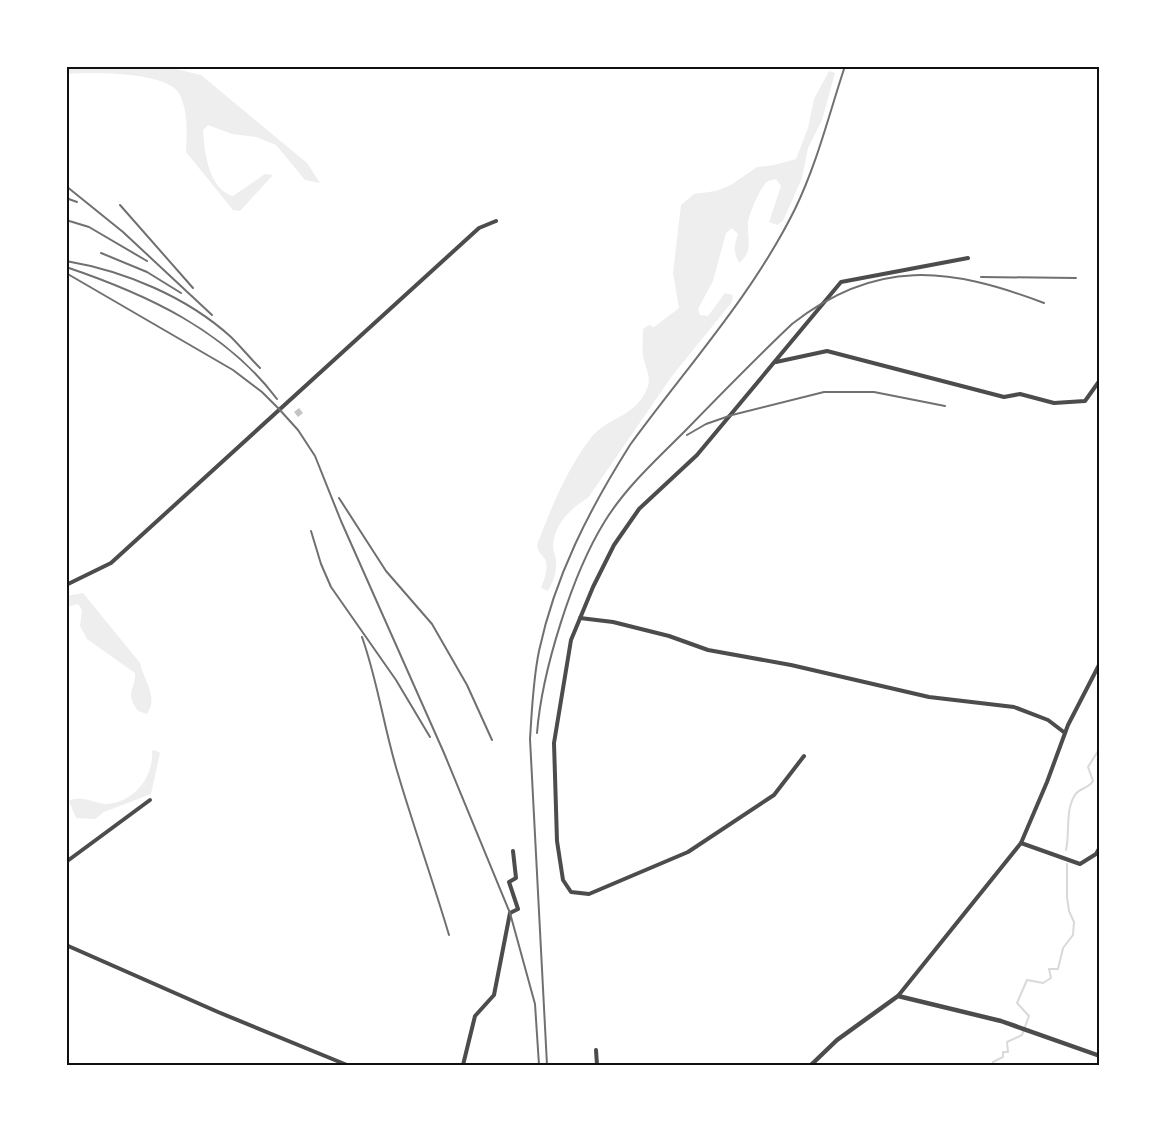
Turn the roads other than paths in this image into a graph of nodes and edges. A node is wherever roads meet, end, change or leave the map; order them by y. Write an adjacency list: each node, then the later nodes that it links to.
1 (496, 221): 5 (street)
2 (968, 258): 3 (street)
3 (776, 362): 4 (street); 6 (street)
4 (1100, 380)
5 (66, 586)
6 (580, 618): 8 (street); 9 (street)
7 (1100, 663): 8 (street)
8 (1065, 733): 11 (street)
9 (804, 756)
10 (150, 800): 14 (street)
11 (1021, 842): 12 (street); 16 (street)
12 (1100, 847)
13 (513, 851): 20 (street)
14 (66, 862)
15 (66, 945): 19 (street)
16 (898, 996): 18 (street); 22 (street)
17 (596, 1050): 21 (street)
18 (1100, 1056)
19 (347, 1065)
20 (463, 1065)
21 (597, 1065)
22 (811, 1065)

